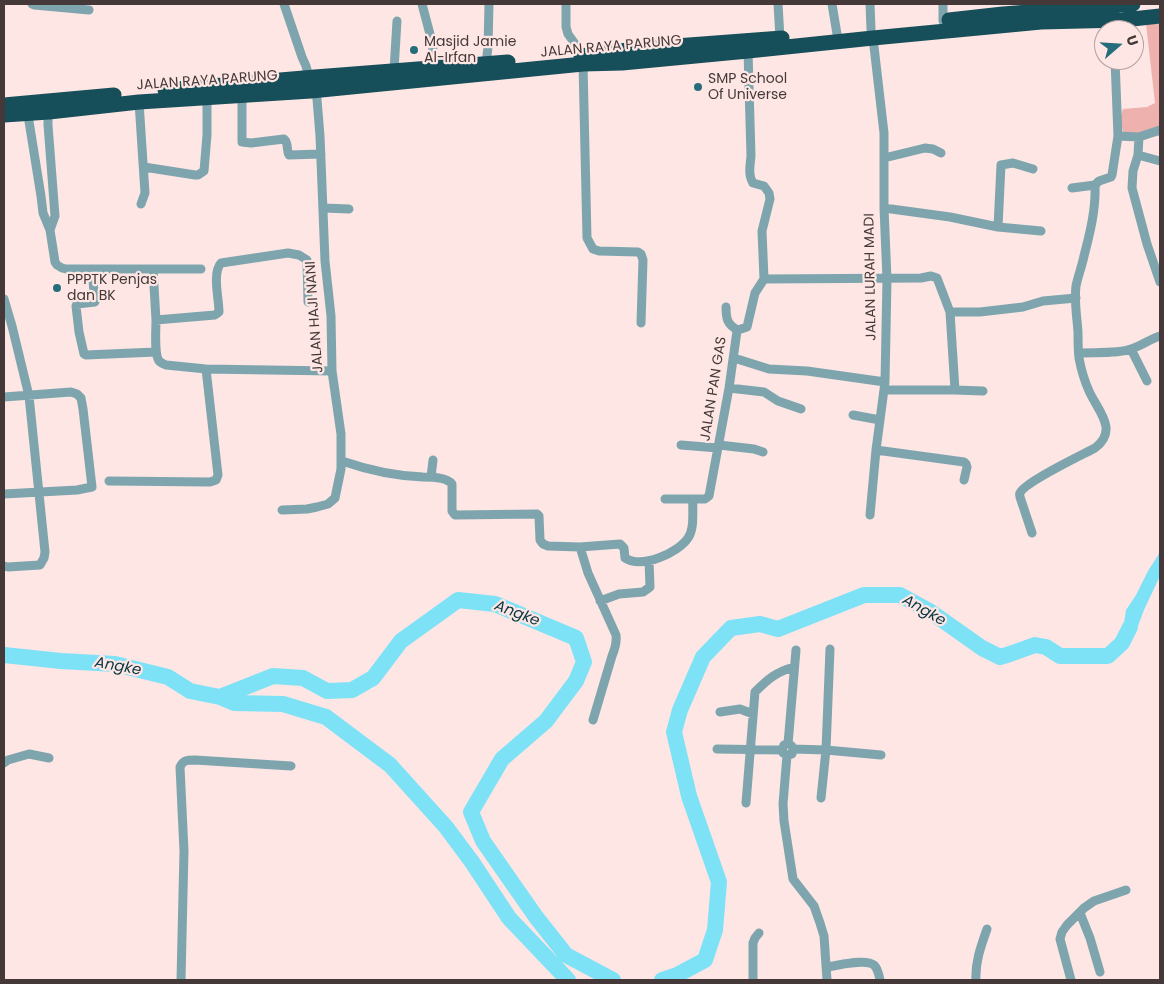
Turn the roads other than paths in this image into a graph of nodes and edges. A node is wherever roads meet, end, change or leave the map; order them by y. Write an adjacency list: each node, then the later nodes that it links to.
1 (32, 4): 11 (street)
2 (284, 4): 27 (street, JALAN HAJI NANI)
3 (422, 4): 24 (street)
4 (489, 4): 23 (street)
5 (566, 4): 22 (street)
6 (778, 4): 20 (street)
7 (832, 4): 19 (street)
8 (870, 4): 18 (street, JALAN LURAH MADI)
9 (943, 4): 15 (street)
10 (1133, 4): 16 (highway, JALAN RAYA PARUNG)
11 (89, 10)
12 (1160, 16): 13 (highway, JALAN RAYA PARUNG)
13 (1140, 20)
14 (397, 21): 25 (street)
15 (943, 21): 16 (highway, JALAN RAYA PARUNG); 18 (highway, JALAN RAYA PARUNG)
16 (974, 22): 17 (highway, JALAN RAYA PARUNG); 18 (highway, JALAN RAYA PARUNG)
17 (1094, 24)
18 (872, 33): 19 (highway, JALAN RAYA PARUNG); 21 (highway, JALAN RAYA PARUNG); 41 (street, JALAN LURAH MADI)
19 (837, 34): 20 (highway, JALAN RAYA PARUNG)
20 (780, 38): 22 (highway, JALAN RAYA PARUNG)
21 (748, 51): 22 (highway, JALAN RAYA PARUNG); 59 (street, JALAN PAN GAS)
22 (583, 60): 23 (highway, JALAN RAYA PARUNG); 27 (highway, JALAN RAYA PARUNG); 70 (street)
23 (486, 64): 24 (highway, JALAN RAYA PARUNG)
24 (436, 68): 25 (highway, JALAN RAYA PARUNG)
25 (394, 70): 27 (highway, JALAN RAYA PARUNG)
26 (1116, 70): 36 (street)
27 (313, 81): 28 (highway, JALAN RAYA PARUNG); 39 (street, JALAN HAJI NANI)
28 (242, 89): 29 (highway, JALAN RAYA PARUNG); 39 (street)
29 (207, 92): 30 (highway, JALAN RAYA PARUNG); 32 (highway, JALAN RAYA PARUNG); 43 (street)
30 (140, 102): 32 (highway, JALAN RAYA PARUNG); 43 (street)
31 (4, 105): 33 (highway, JALAN RAYA PARUNG)
32 (48, 106): 33 (highway, JALAN RAYA PARUNG); 48 (street)
33 (27, 108): 34 (highway, JALAN RAYA PARUNG); 47 (street)
34 (4, 115)
35 (1160, 130): 37 (street)
36 (1118, 136): 37 (street); 45 (street)
37 (1139, 137): 40 (street)
38 (941, 153): 41 (street)
39 (321, 154): 50 (street, JALAN HAJI NANI)
40 (1138, 155): 42 (street); 61 (street)
41 (884, 158): 52 (street, JALAN LURAH MADI)
42 (1160, 161)
43 (144, 167): 49 (street)
44 (1033, 169): 53 (street)
45 (1095, 185): 46 (street); 62 (street)
46 (1072, 188)
47 (42, 196): 48 (street); 54 (street)
48 (54, 197): 54 (street)
49 (141, 204)
50 (324, 208): 51 (street); 78 (street, JALAN HAJI NANI)
51 (349, 208)
52 (884, 208): 53 (street); 60 (street, JALAN LURAH MADI)
53 (998, 227): 55 (street)
54 (50, 230): 57 (street)
55 (1041, 231)
56 (153, 269): 57 (street); 58 (street); 69 (street)
57 (92, 270): 74 (street)
58 (201, 270)
59 (764, 279): 60 (street); 71 (street, JALAN PAN GAS)
60 (887, 279): 67 (street, JALAN LURAH MADI); 68 (street)
61 (1160, 282)
62 (1076, 298): 68 (street); 75 (street)
63 (4, 299): 84 (street)
64 (308, 302): 69 (street)
65 (726, 307): 71 (street)
66 (875, 308): 67 (street)
67 (886, 309): 80 (street, JALAN LURAH MADI)
68 (950, 312): 82 (street)
69 (156, 320): 74 (street)
70 (641, 323)
71 (738, 330): 76 (street, JALAN PAN GAS)
72 (1160, 336): 73 (street)
73 (1132, 349): 75 (street); 79 (street)
74 (156, 352): 77 (street)
75 (1079, 352): 104 (street)
76 (734, 358): 80 (street); 81 (street, JALAN PAN GAS)
77 (206, 368): 78 (street); 97 (street)
78 (332, 371): 94 (street, JALAN HAJI NANI)
79 (1147, 381)
80 (884, 386): 82 (street); 88 (street, JALAN LURAH MADI)
81 (729, 388): 86 (street); 90 (street, JALAN PAN GAS)
82 (955, 390): 83 (street)
83 (983, 391)
84 (29, 396): 85 (street); 98 (street); 98 (street)
85 (4, 397)
86 (801, 409)
87 (853, 415): 88 (street)
88 (880, 420): 91 (street, JALAN LURAH MADI)
89 (681, 445): 90 (street)
90 (718, 446): 92 (street); 101 (street, JALAN PAN GAS)
91 (876, 450): 96 (street); 103 (street, JALAN LURAH MADI)
92 (763, 452)
93 (433, 460): 95 (street)
94 (342, 461): 95 (street); 102 (street, JALAN HAJI NANI)
95 (431, 477): 105 (street)
96 (964, 480)
97 (109, 481)
98 (39, 493): 99 (street); 107 (street)
99 (4, 494)
100 (665, 499): 101 (street)
101 (693, 499): 106 (street)
102 (282, 510)
103 (870, 515)
104 (1032, 533)
105 (580, 547): 106 (street); 108 (street)
106 (649, 561): 108 (street)
107 (4, 566)
108 (600, 601): 116 (street)
109 (830, 649): 120 (street)
110 (796, 650): 111 (street)
111 (794, 667): 112 (street); 119 (street)
112 (755, 692): 113 (street); 115 (street)
113 (740, 709): 114 (street); 115 (street)
114 (720, 712)
115 (754, 714): 118 (street)
116 (593, 720)
117 (717, 749): 118 (street)
118 (750, 749): 119 (street); 126 (street)
119 (788, 749): 120 (street); 131 (street)
120 (826, 750): 121 (street); 125 (street)
121 (881, 755)
122 (49, 758): 123 (street)
123 (4, 763)
124 (291, 766): 133 (street)
125 (821, 798)
126 (746, 804)
127 (1126, 890): 128 (street)
128 (1080, 913): 132 (street); 138 (street)
129 (987, 929): 137 (street)
130 (759, 933): 134 (street)
131 (826, 967): 135 (street); 136 (street)
132 (1100, 972)
133 (181, 980)
134 (753, 980)
135 (827, 980)
136 (880, 980)
137 (976, 980)
138 (1071, 980)

